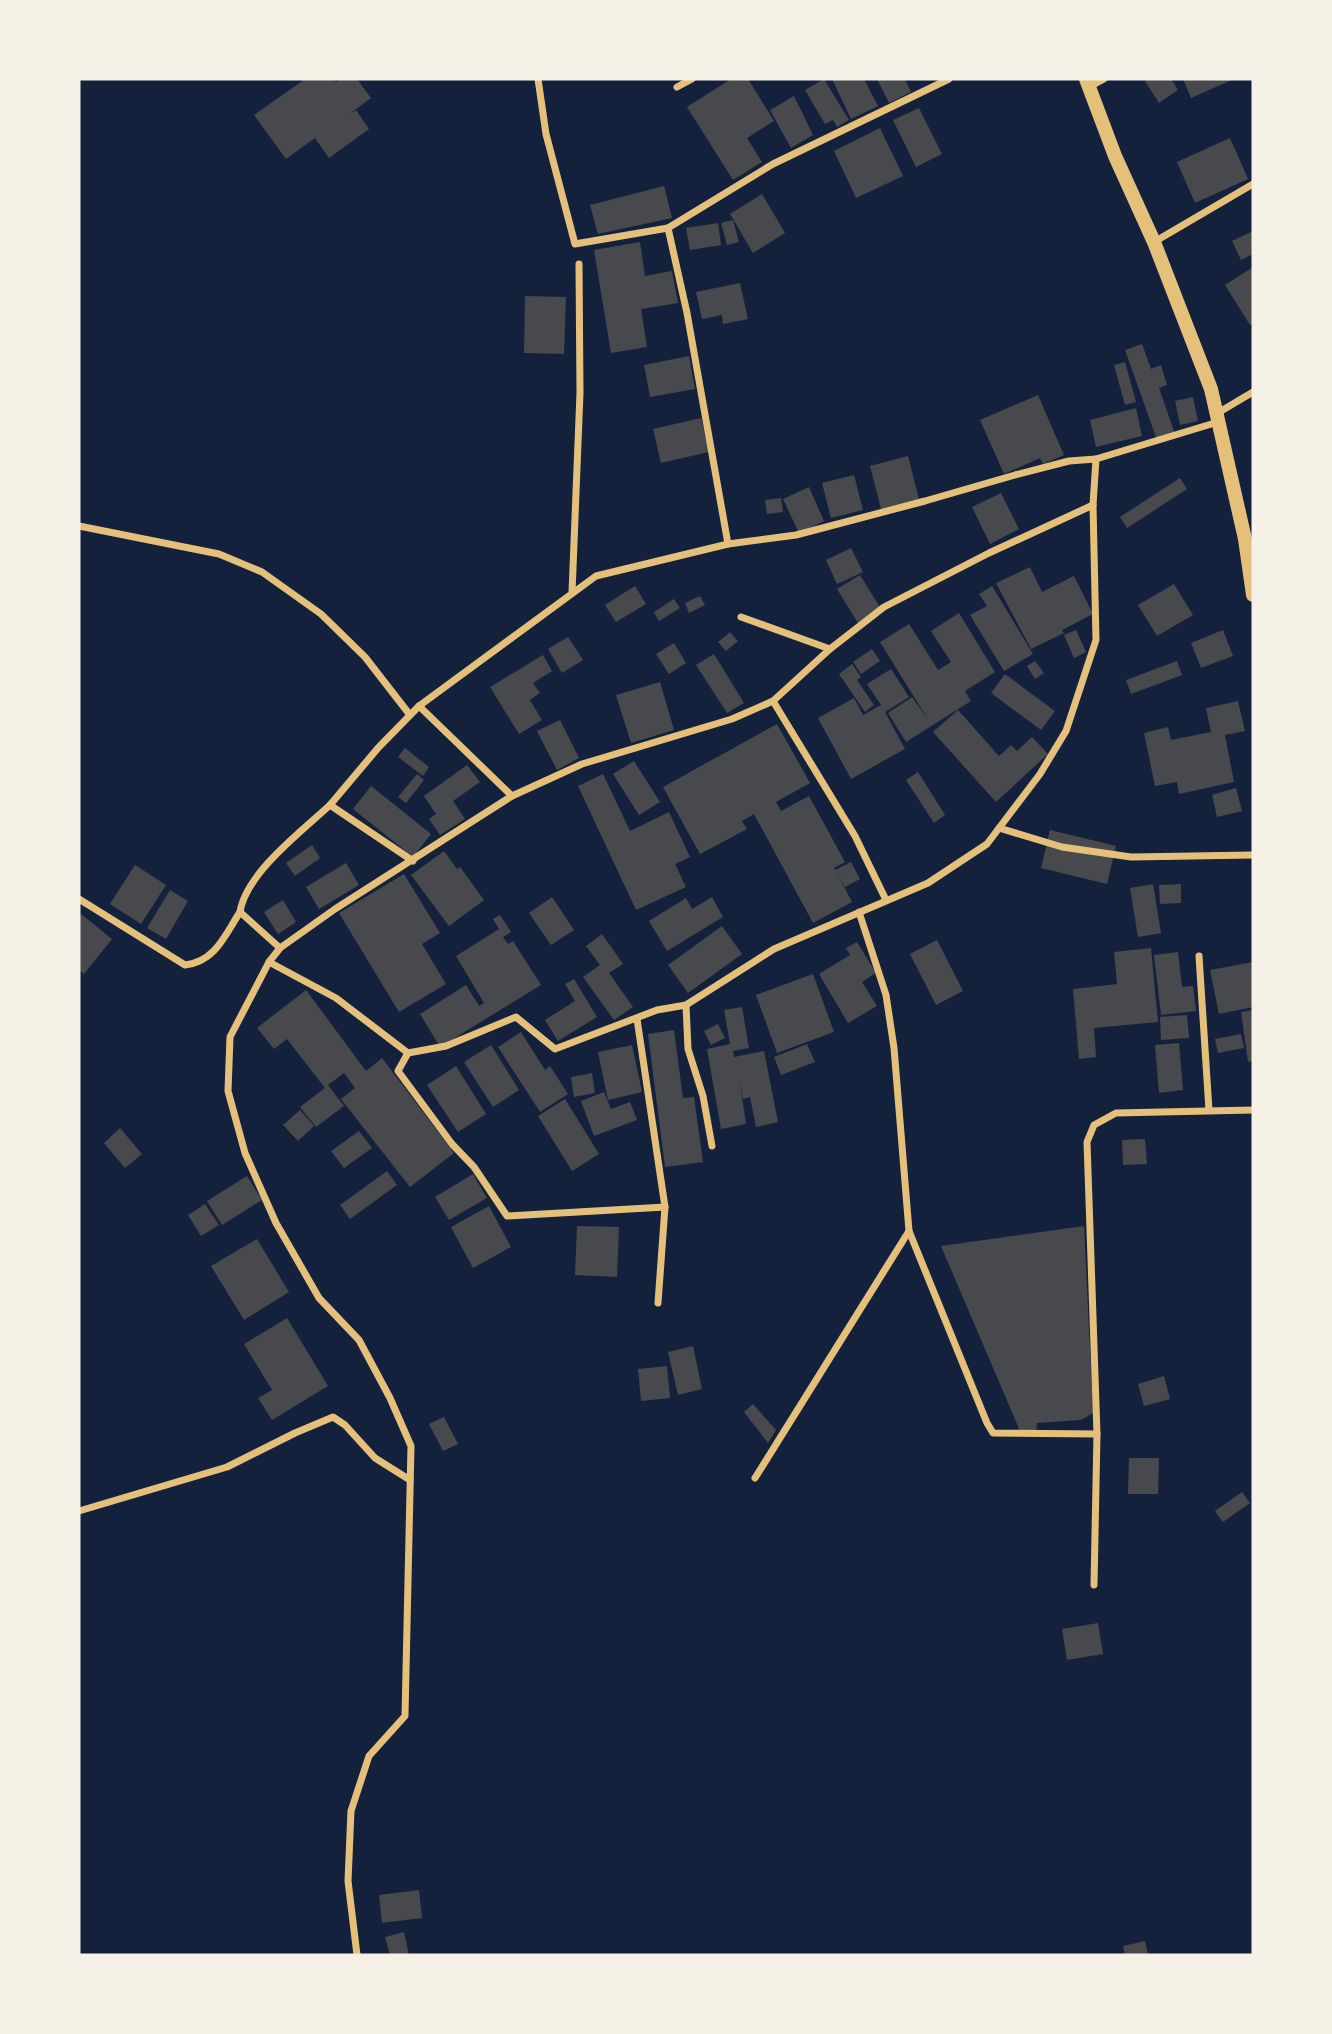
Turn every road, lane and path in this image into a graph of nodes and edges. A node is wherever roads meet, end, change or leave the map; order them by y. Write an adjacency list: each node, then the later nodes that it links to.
1 (538, 79): 8 (street)
2 (692, 79): 6 (street)
3 (949, 79): 8 (street)
4 (1104, 79): 5 (street)
5 (1088, 83): 9 (main road)
6 (677, 87)
7 (1253, 184): 9 (street)
8 (668, 228): 17 (street)
9 (1154, 242): 12 (main road)
10 (579, 264): 18 (street)
11 (1253, 393): 12 (street)
12 (1217, 418): 13 (street); 16 (main road)
13 (1096, 459): 14 (street); 17 (street)
14 (1093, 505): 21 (street); 27 (street)
15 (79, 526): 24 (street)
16 (1249, 538): 19 (main road)
17 (728, 544): 18 (street)
18 (572, 593): 23 (street)
19 (1253, 595)
20 (741, 617): 21 (street)
21 (830, 649): 22 (street)
22 (773, 701): 25 (street); 31 (street)
23 (419, 705): 24 (street); 25 (street)
24 (410, 715): 26 (street)
25 (512, 796): 29 (street)
26 (330, 805): 29 (street); 32 (street)
27 (999, 828): 28 (street); 31 (street)
28 (1253, 855)
29 (413, 861): 34 (street)
30 (79, 899): 32 (street)
31 (886, 900): 33 (street)
32 (240, 912): 34 (street)
33 (859, 912): 37 (street); 44 (street)
34 (280, 948): 36 (street)
35 (1199, 956): 40 (street)
36 (269, 962): 39 (street); 48 (street)
37 (685, 1005): 38 (street); 42 (street)
38 (637, 1019): 39 (street); 43 (street)
39 (408, 1053): 43 (street)
40 (1209, 1110): 41 (street); 46 (street)
41 (1253, 1110)
42 (712, 1146)
43 (665, 1207): 45 (street)
44 (909, 1231): 46 (street); 47 (street)
45 (659, 1303)
46 (1097, 1434): 50 (street)
47 (755, 1478)
48 (410, 1480): 49 (street); 51 (street)
49 (79, 1511)
50 (1094, 1585)
51 (357, 1955)

